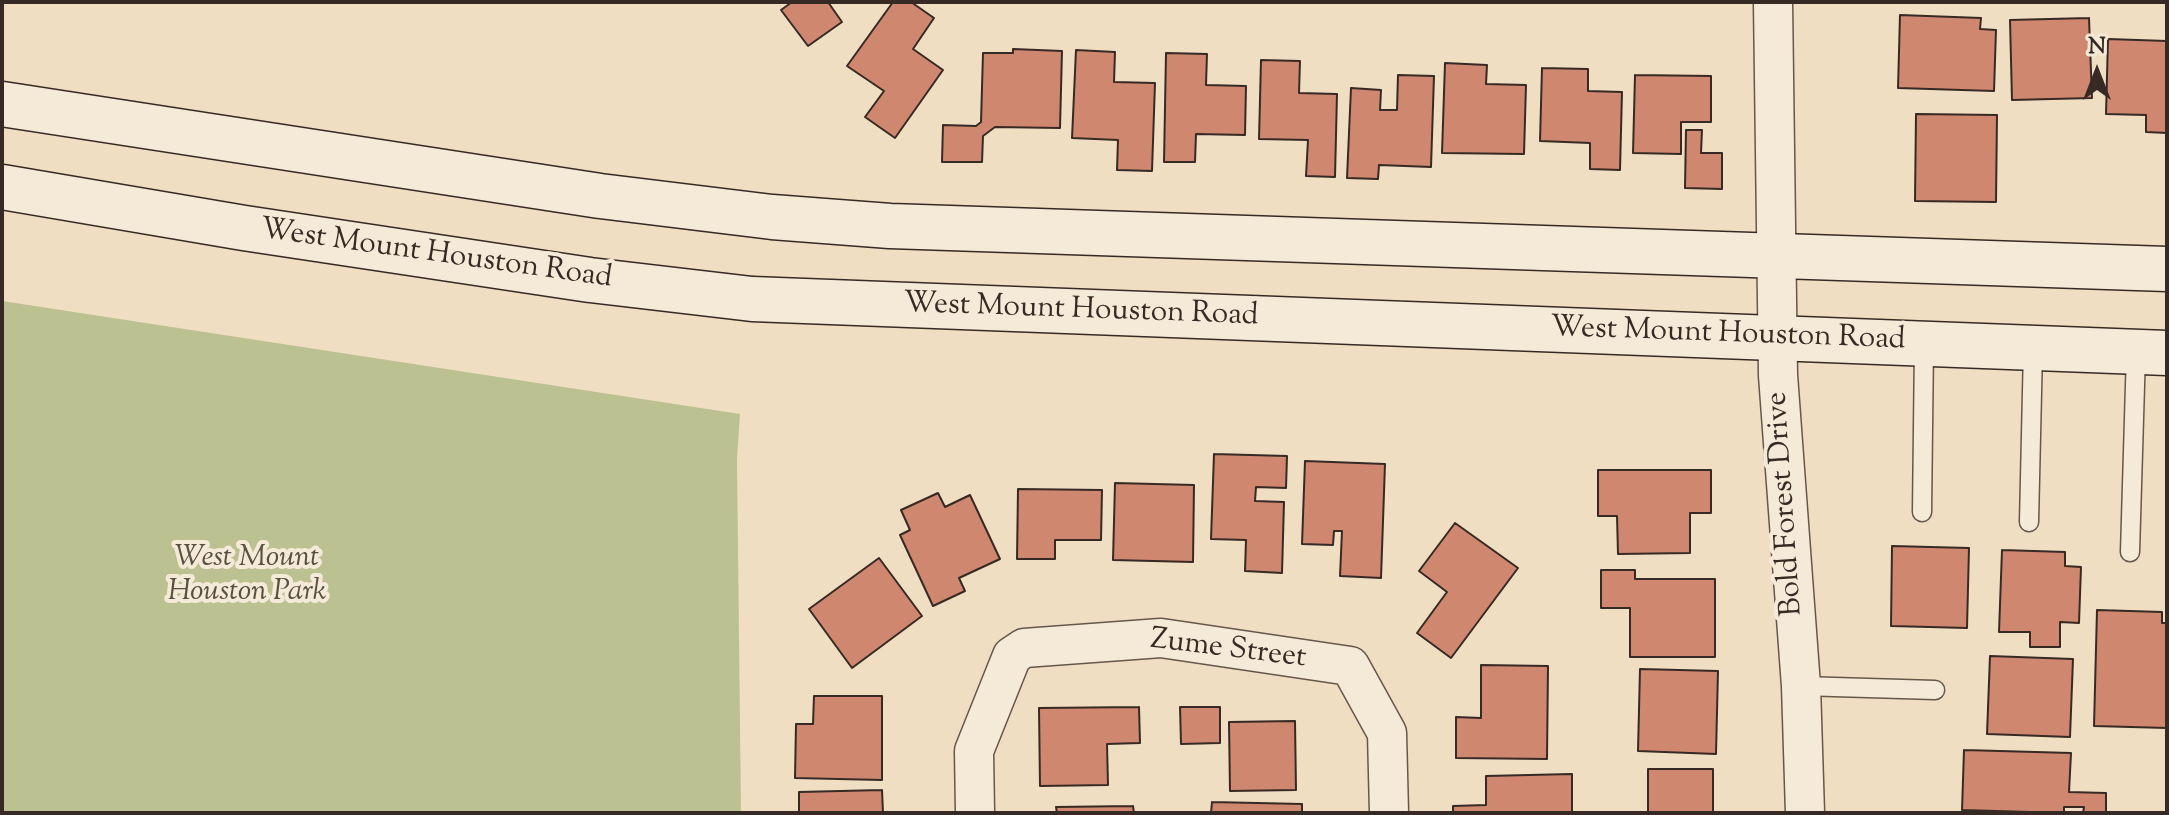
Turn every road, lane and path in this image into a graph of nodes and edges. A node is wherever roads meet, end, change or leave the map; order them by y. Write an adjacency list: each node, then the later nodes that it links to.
1 (1773, 2): 4 (street, Bold Forest Drive)
2 (2, 104): 4 (main road)
3 (2, 187): 6 (main road, West Mount Houston Road)
4 (1777, 253): 5 (main road); 6 (street, Bold Forest Drive)
5 (2167, 269)
6 (1778, 338): 7 (main road, West Mount Houston Road); 13 (street, Bold Forest Drive)
7 (1924, 345): 8 (main road, West Mount Houston Road); 10 (lane)
8 (2033, 349): 9 (main road, West Mount Houston Road); 11 (lane)
9 (2152, 352): 12 (lane)
10 (1922, 512)
11 (2029, 522)
12 (2130, 552)
13 (1801, 686): 14 (lane); 17 (street, Bold Forest Drive)
14 (1935, 690)
15 (975, 813): 16 (street, Zume Street)
16 (1389, 813)
17 (1805, 813)

